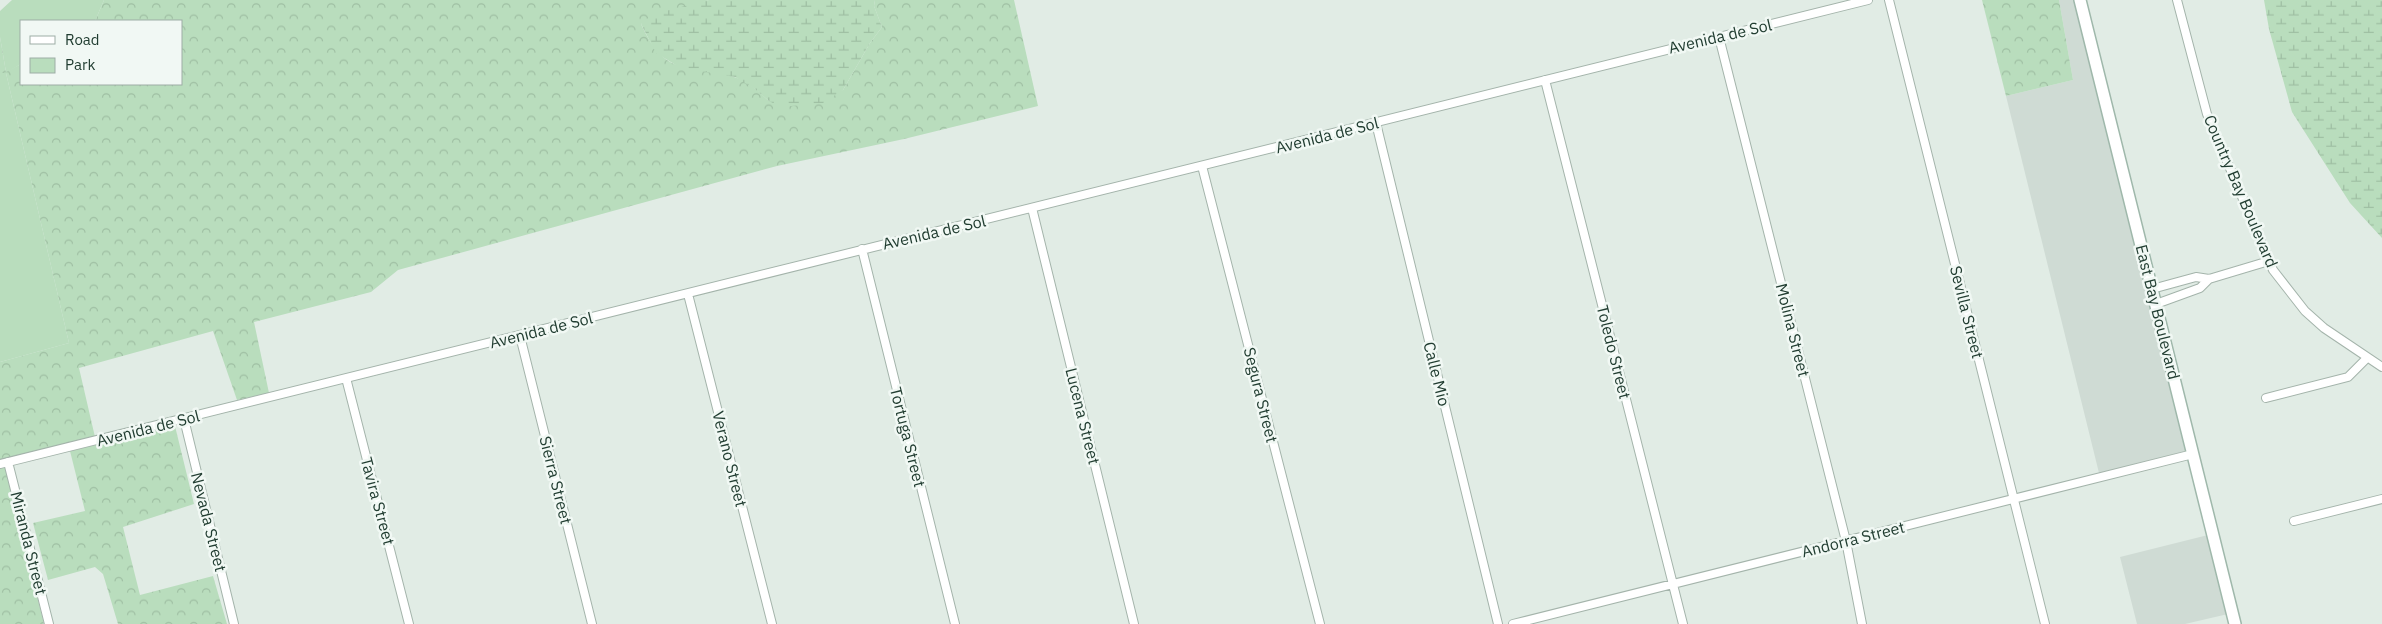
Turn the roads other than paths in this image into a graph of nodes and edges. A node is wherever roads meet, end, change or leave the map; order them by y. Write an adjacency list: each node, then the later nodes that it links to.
1 (1868, 0): 5 (street, Avenida de Sol)
2 (1889, 0): 24 (street, Sevilla Street)
3 (2080, 0): 13 (main road, East Bay Boulevard)
4 (2177, 0): 11 (street, Country Bay Boulevard)
5 (1719, 37): 6 (street, Avenida de Sol); 27 (street, Molina Street)
6 (1545, 80): 7 (street, Avenida de Sol); 28 (street, Toledo Street)
7 (1376, 123): 8 (street, Avenida de Sol); 37 (street, Calle Mio)
8 (1202, 166): 9 (street, Avenida de Sol); 36 (street, Segura Street)
9 (1032, 208): 10 (street, Avenida de Sol); 35 (street, Lucena Street)
10 (862, 249): 14 (street, Avenida de Sol); 34 (street, Tortuga Street)
11 (2269, 261): 12 (street); 17 (street, Country Bay Boulevard)
12 (2209, 279): 13 (street); 15 (street)
13 (2152, 289): 15 (main road, East Bay Boulevard)
14 (688, 294): 16 (street, Avenida de Sol); 33 (street, Verano Street)
15 (2156, 304): 22 (main road, East Bay Boulevard)
16 (520, 336): 19 (street, Avenida de Sol); 32 (street, Sierra Street)
17 (2367, 358): 18 (street, Country Bay Boulevard); 20 (street)
18 (2382, 367)
19 (346, 378): 21 (street, Avenida de Sol); 31 (street, Tavira Street)
20 (2266, 398)
21 (184, 419): 23 (street, Avenida de Sol); 30 (street, Nevada Street)
22 (2193, 454): 24 (street, Andorra Street); 42 (main road, East Bay Boulevard)
23 (4, 463): 29 (street, Miranda Street)
24 (2014, 499): 27 (street, Andorra Street); 41 (street, Sevilla Street)
25 (2382, 499): 26 (street)
26 (2294, 521)
27 (1846, 541): 28 (street, Andorra Street); 40 (street, Molina Street)
28 (1673, 584): 38 (street, Andorra Street); 39 (street, Toledo Street)
29 (49, 624)
30 (234, 624)
31 (410, 624)
32 (592, 624)
33 (772, 624)
34 (954, 624)
35 (1134, 624)
36 (1320, 624)
37 (1498, 624)
38 (1513, 624)
39 (1683, 624)
40 (1862, 624)
41 (2045, 624)
42 (2235, 624)

